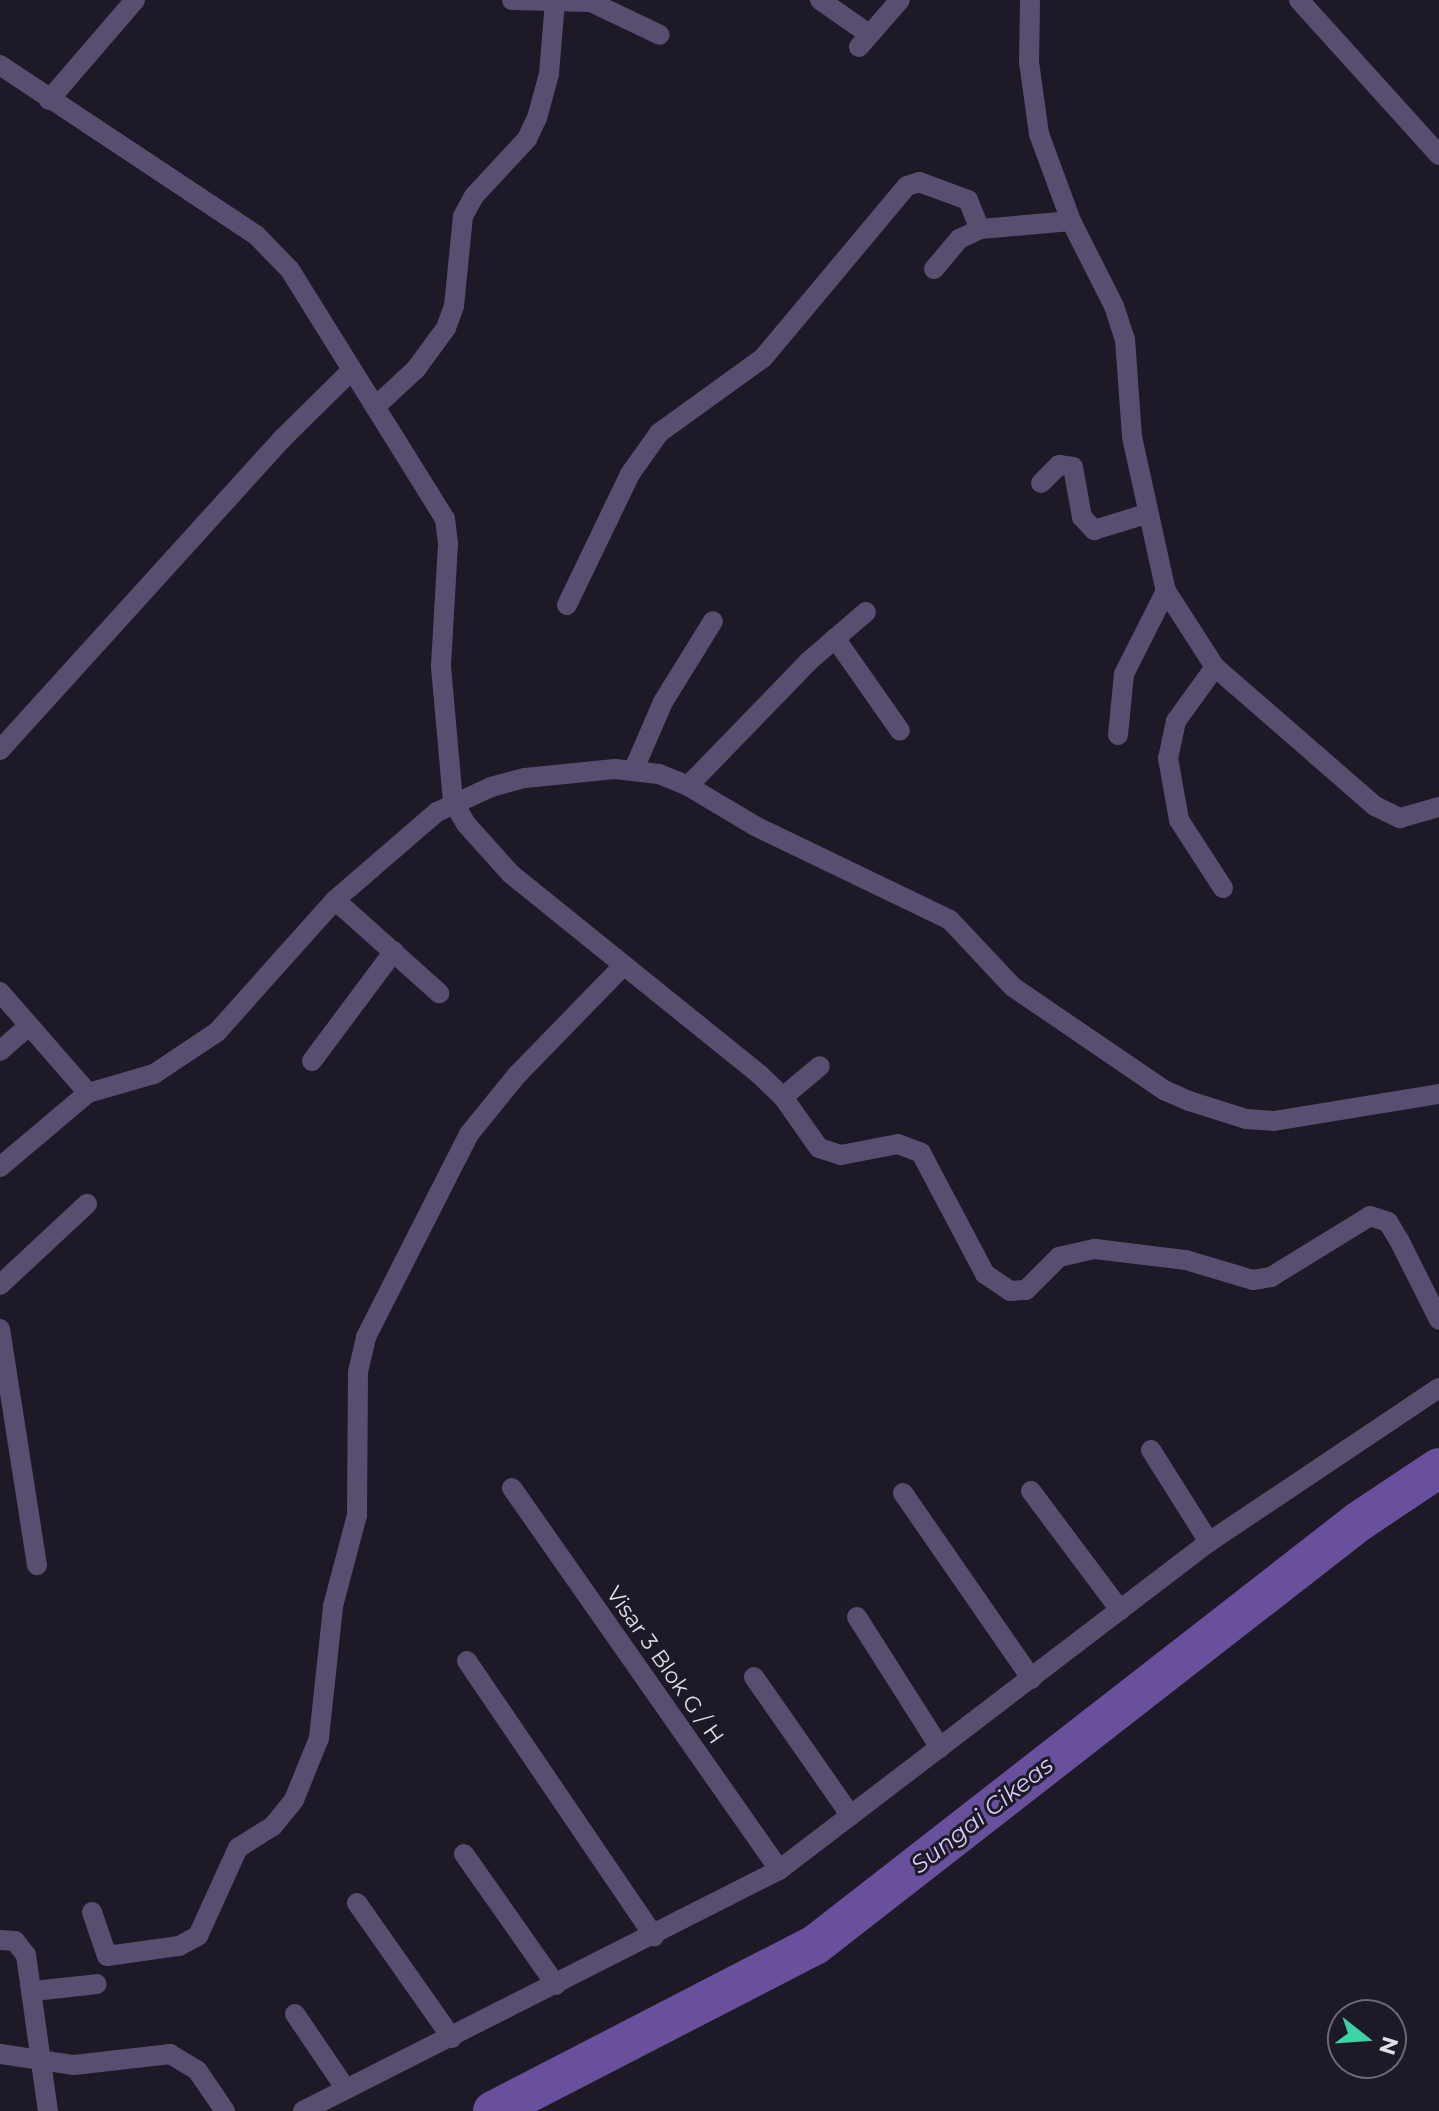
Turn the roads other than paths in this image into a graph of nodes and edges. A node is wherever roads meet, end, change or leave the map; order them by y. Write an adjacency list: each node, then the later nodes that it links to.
1 (135, 0): 10 (street)
2 (516, 0): 7 (street)
3 (820, 0): 4 (street)
4 (900, 0)
5 (1030, 0): 12 (street)
6 (1299, 0): 11 (street)
7 (555, 1): 8 (street); 16 (street)
8 (660, 35)
9 (0, 65): 10 (street)
10 (49, 100): 15 (street)
11 (1439, 155)
12 (1071, 221): 13 (street); 18 (street)
13 (980, 229): 14 (street); 20 (street)
14 (934, 269)
15 (351, 371): 16 (street); 27 (street)
16 (375, 407): 30 (street)
17 (1041, 483): 18 (street)
18 (1146, 514): 19 (street)
19 (1166, 591): 24 (street); 26 (street)
20 (567, 605)
21 (866, 612): 23 (street)
22 (713, 621): 28 (street)
23 (835, 638): 25 (street); 29 (street)
24 (1215, 667): 31 (street); 32 (street)
25 (900, 731)
26 (1118, 735)
27 (0, 750)
28 (634, 769): 29 (street); 30 (street)
29 (688, 786): 43 (street)
30 (453, 802): 33 (street); 35 (street)
31 (1439, 807)
32 (1223, 888)
33 (335, 900): 34 (street); 42 (street)
34 (394, 951): 37 (street); 40 (street)
35 (623, 966): 44 (street); 67 (street)
36 (0, 992): 38 (street)
37 (439, 993)
38 (29, 1026): 39 (street); 42 (street)
39 (0, 1051)
40 (312, 1061)
41 (820, 1066): 44 (street)
42 (88, 1093): 45 (street)
43 (1439, 1094)
44 (783, 1097): 48 (street)
45 (0, 1167)
46 (87, 1204): 47 (street)
47 (0, 1285)
48 (1439, 1320)
49 (0, 1329): 56 (street)
50 (1439, 1388): 55 (street)
51 (1151, 1450): 55 (street)
52 (512, 1488): 65 (street, Visar 3 Blok G / H)
53 (1031, 1491): 57 (street)
54 (903, 1493): 61 (street)
55 (1209, 1542): 57 (street)
56 (37, 1565)
57 (1120, 1610): 61 (street)
58 (857, 1617): 62 (street)
59 (467, 1661): 68 (street)
60 (754, 1677): 63 (street)
61 (1032, 1679): 62 (street)
62 (940, 1748): 63 (street)
63 (851, 1816): 65 (street)
64 (464, 1854): 71 (street)
65 (779, 1870): 68 (street)
66 (357, 1903): 74 (street)
67 (92, 1912)
68 (654, 1936): 71 (street)
69 (0, 1940): 72 (street)
70 (97, 1984): 72 (street)
71 (556, 1985): 74 (street)
72 (34, 1991): 76 (street)
73 (295, 2014): 77 (street)
74 (452, 2038): 77 (street)
75 (0, 2054): 76 (street)
76 (40, 2058): 78 (street); 79 (street)
77 (346, 2089): 80 (street)
78 (48, 2111)
79 (225, 2111)
80 (303, 2111)

